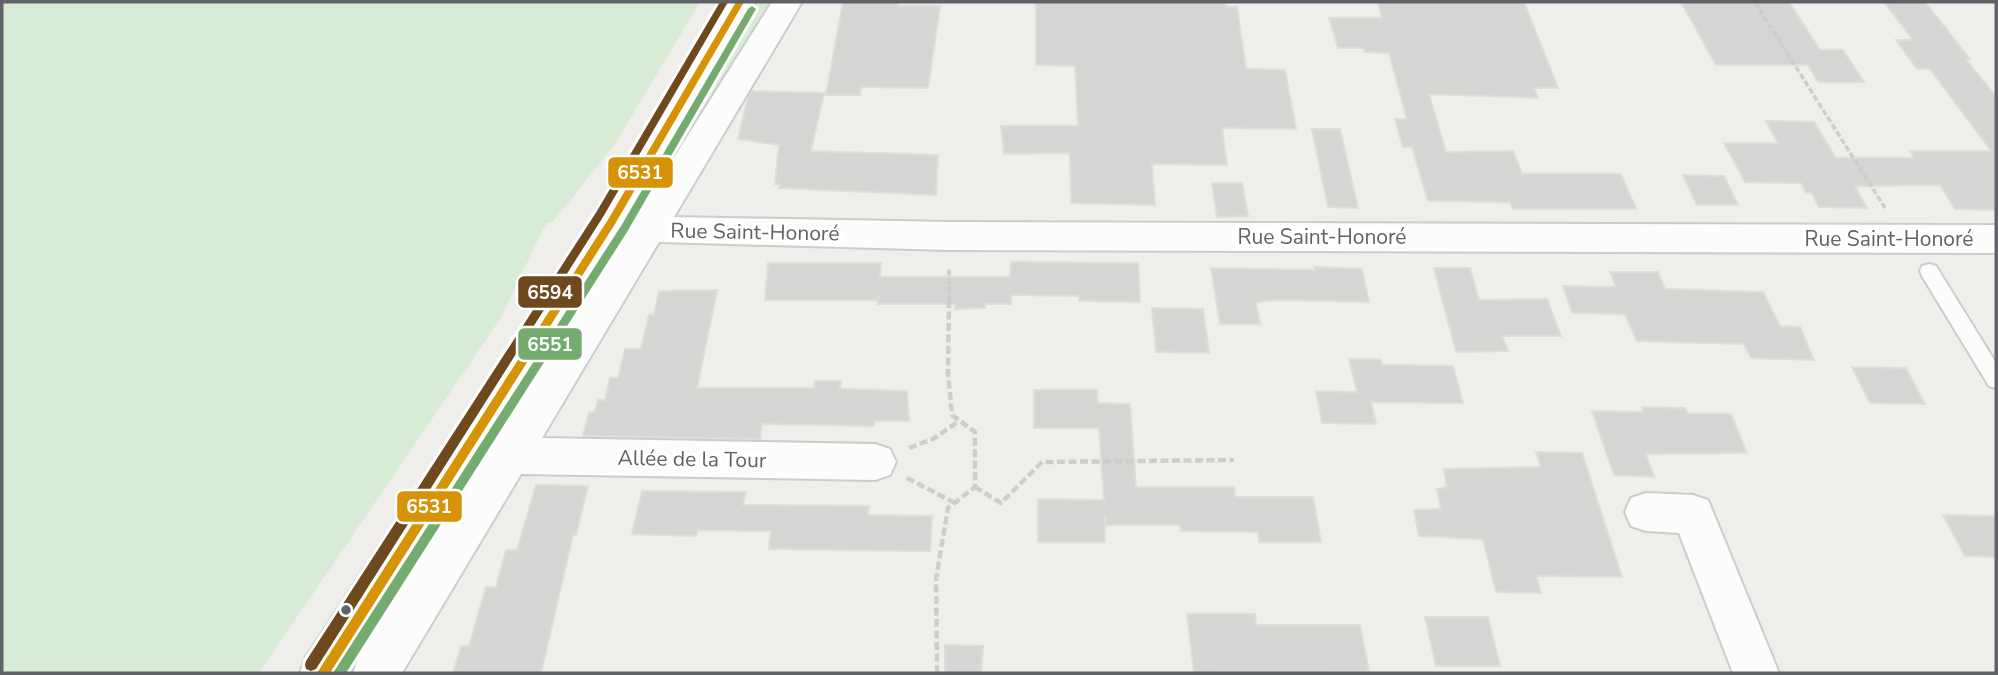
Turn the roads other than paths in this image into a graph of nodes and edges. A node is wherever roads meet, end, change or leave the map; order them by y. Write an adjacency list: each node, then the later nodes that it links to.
1 (740, 2): 3 (street)
2 (787, 2): 3 (street)
3 (630, 224): 4 (street, Rue Saint-Honoré); 7 (street); 10 (street)
4 (1996, 239)
5 (1929, 271): 6 (lane)
6 (1996, 380)
7 (508, 456): 8 (street, Allée de la Tour); 11 (street)
8 (875, 461)
9 (1646, 512): 12 (street)
10 (323, 673)
11 (376, 673)
12 (1756, 673)

